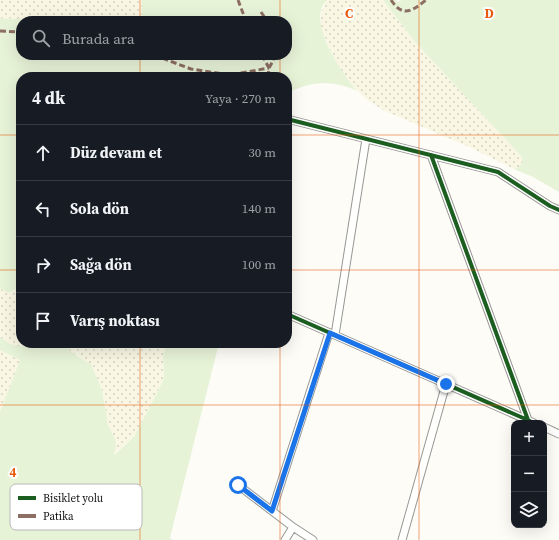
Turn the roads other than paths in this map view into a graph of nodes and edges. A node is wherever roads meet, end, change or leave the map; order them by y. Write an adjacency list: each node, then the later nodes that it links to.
1 (292, 120): 2 (street)
2 (366, 139): 3 (street); 6 (street)
3 (431, 155): 4 (street); 9 (street)
4 (559, 210)
5 (292, 316): 6 (street)
6 (332, 334): 7 (street); 13 (street)
7 (446, 384): 8 (street); 17 (street)
8 (527, 420)
9 (530, 420)
10 (547, 428): 11 (street)
11 (559, 434)
12 (238, 485): 13 (street)
13 (272, 511): 14 (street)
14 (293, 527): 15 (street); 16 (street)
15 (285, 540)
16 (313, 540)
17 (402, 540)

